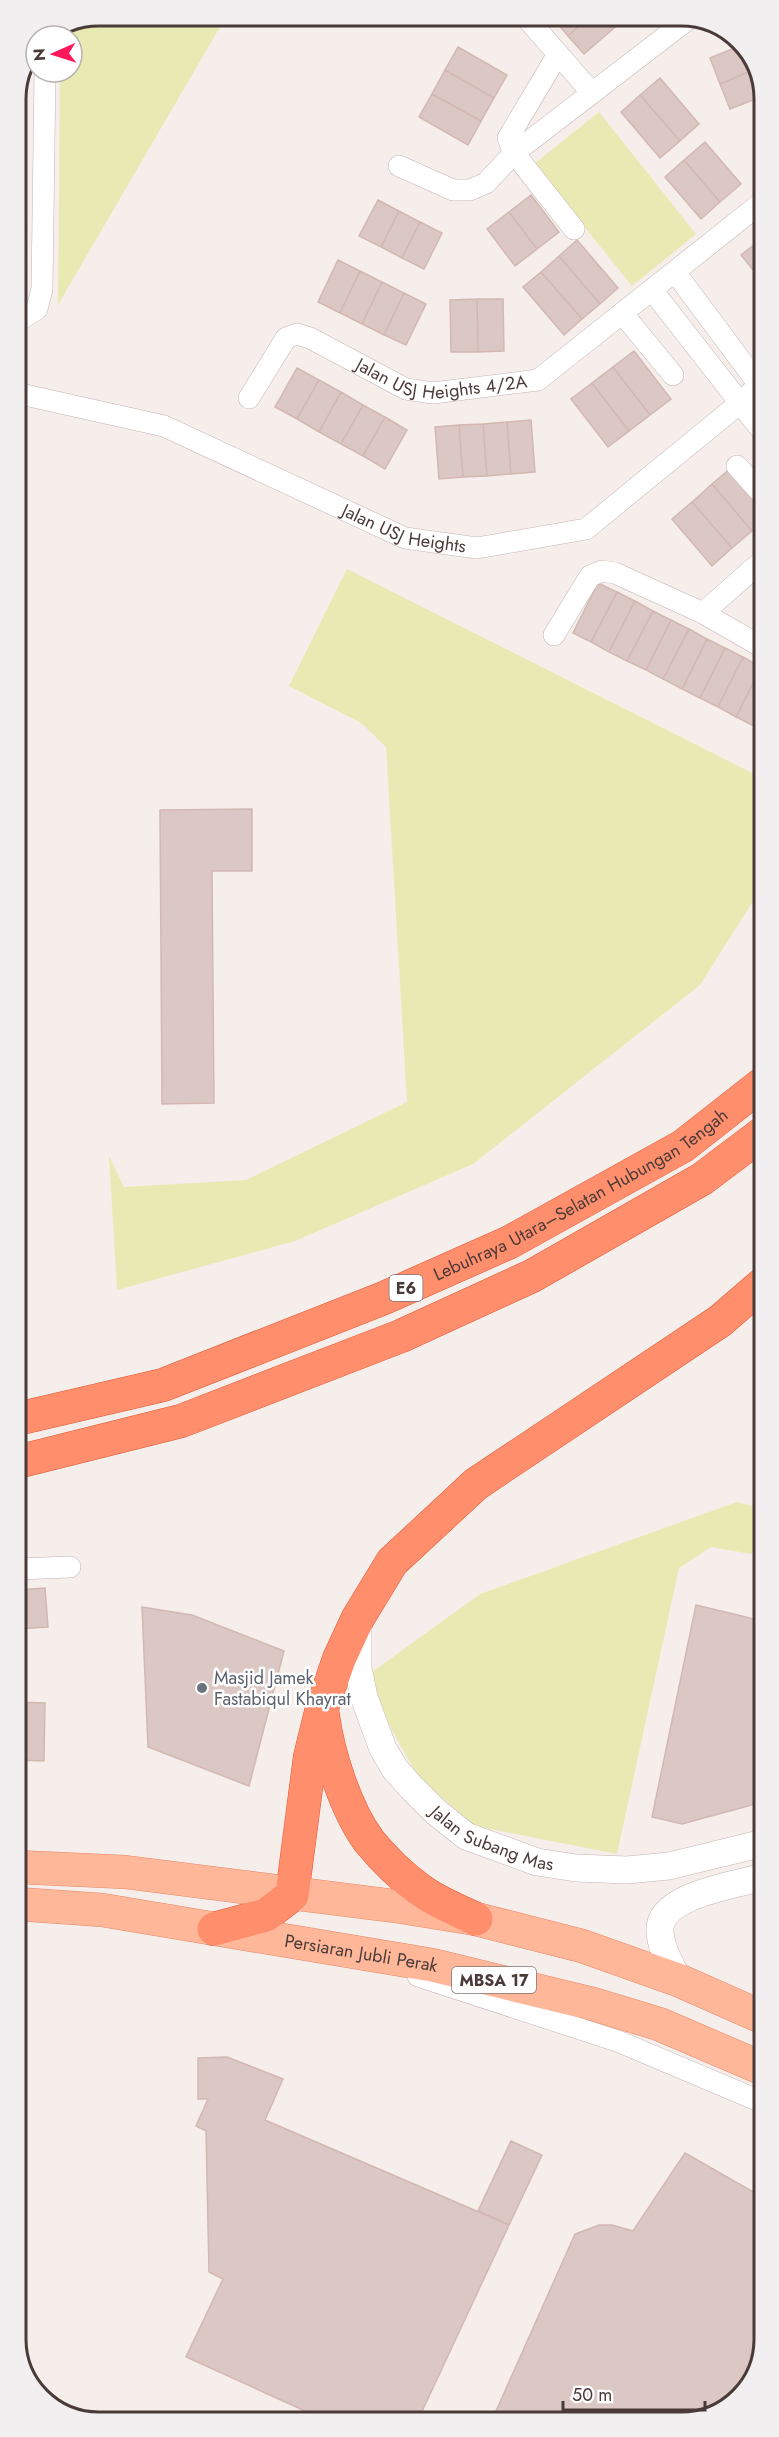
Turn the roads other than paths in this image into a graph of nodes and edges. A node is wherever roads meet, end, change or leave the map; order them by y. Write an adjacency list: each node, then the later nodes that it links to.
1 (533, 26): 3 (street)
2 (680, 26): 5 (street)
3 (558, 54): 5 (street); 6 (street)
4 (45, 84): 13 (street)
5 (592, 93): 6 (street)
6 (514, 153): 7 (street); 9 (street)
7 (399, 166)
8 (754, 209): 10 (street, Jalan USJ Heights 4/2A)
9 (574, 229)
10 (675, 272): 11 (street, Jalan USJ Heights 4/2A); 15 (street)
11 (652, 290): 12 (street, Jalan USJ Heights 4/2A); 19 (street)
12 (622, 314): 14 (street); 18 (street, Jalan USJ Heights 4/2A)
13 (25, 317)
14 (673, 375)
15 (754, 377)
16 (754, 390): 19 (street, Jalan USJ Heights)
17 (25, 395): 19 (street, Jalan USJ Heights)
18 (249, 399)
19 (740, 403): 20 (street)
20 (754, 421)
21 (737, 466): 22 (street)
22 (754, 485)
23 (754, 568): 24 (street)
24 (703, 613): 25 (street); 26 (street)
25 (554, 634)
26 (754, 642)
27 (754, 1090): 30 (highway, Lebuhraya Utara–Selatan Hubungan Tengah / E6)
28 (754, 1140): 31 (highway, E6)
29 (754, 1298): 34 (highway)
30 (25, 1417)
31 (25, 1460)
32 (70, 1567): 33 (street)
33 (25, 1569)
34 (358, 1618): 35 (highway); 36 (street, Jalan Subang Mas)
35 (322, 1708): 39 (highway); 41 (highway)
36 (754, 1845)
37 (25, 1868): 39 (main road)
38 (754, 1880): 44 (street)
39 (292, 1895): 41 (main road); 42 (highway)
40 (25, 1905): 42 (main road, Persiaran Jubli Perak / MBSA 17)
41 (476, 1919): 44 (main road)
42 (214, 1929): 43 (main road, Persiaran Jubli Perak / MBSA 17)
43 (334, 1948): 46 (main road, Persiaran Jubli Perak / MBSA 17); 47 (street)
44 (678, 1980): 45 (main road)
45 (754, 2014)
46 (754, 2065)
47 (754, 2099)

